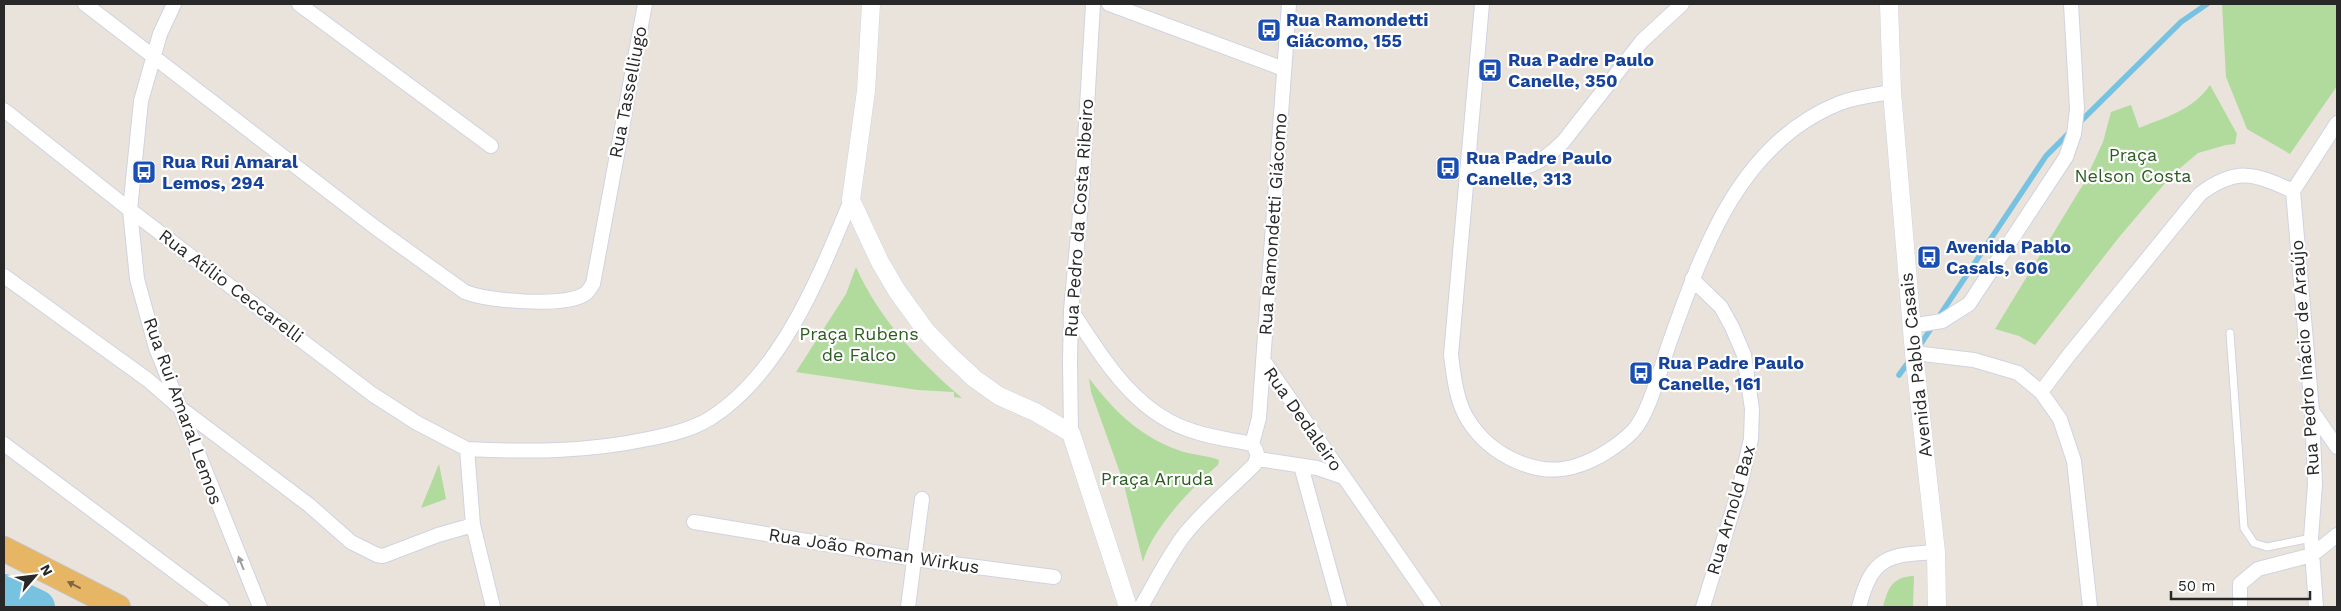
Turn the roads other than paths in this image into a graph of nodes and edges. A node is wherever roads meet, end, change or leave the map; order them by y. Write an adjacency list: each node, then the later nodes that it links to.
1 (85, 4): 13 (street, Rua Tasselliugo)
2 (174, 4): 13 (street, Rua Rui Amaral Lemos)
3 (299, 4): 18 (street)
4 (645, 4): 13 (street, Rua Tasselliugo)
5 (871, 4): 21 (street)
6 (1093, 4): 25 (street, Rua Pedro da Costa Ribeiro)
7 (1109, 4): 14 (street)
8 (1289, 4): 14 (street, Rua Ramondetti Giácomo)
9 (1482, 4): 19 (street)
10 (1682, 4): 19 (street)
11 (1889, 4): 15 (street, Avenida Pablo Casais)
12 (2071, 4): 26 (street)
13 (153, 56): 22 (street, Rua Rui Amaral Lemos)
14 (1284, 69): 29 (street, Rua Ramondetti Giácomo)
15 (1892, 92): 24 (street); 26 (street, Avenida Pablo Casais)
16 (4, 110): 22 (street, Rua Atílio Ceccarelli)
17 (2337, 123): 20 (street)
18 (491, 146)
19 (1467, 170): 24 (street)
20 (2293, 191): 30 (street); 32 (street, Rua Pedro Inácio de Araújo)
21 (851, 200): 33 (street); 37 (street)
22 (130, 210): 31 (street, Rua Rui Amaral Lemos); 37 (street, Rua Atílio Ceccarelli)
23 (4, 276): 31 (street)
24 (1692, 279): 60 (street, Rua Arnold Bax)
25 (1071, 310): 33 (street, Rua Pedro da Costa Ribeiro); 35 (street)
26 (1911, 326): 28 (street, Avenida Pablo Casais)
27 (2230, 334): 45 (lane)
28 (1914, 353): 30 (street); 47 (street, Avenida Pablo Casais)
29 (1263, 360): 35 (street, Rua Ramondetti Giácomo); 40 (street, Rua Dedaleiro)
30 (2041, 392): 63 (street)
31 (179, 408): 43 (street); 53 (street, Rua Rui Amaral Lemos, one-way to 31)
32 (2312, 411): 36 (street); 45 (street, Rua Pedro Inácio de Araújo)
33 (1072, 433): 56 (street)
34 (4, 444): 52 (street)
35 (1252, 444): 38 (street)
36 (2337, 447)
37 (468, 449): 43 (street)
38 (1258, 459): 39 (street, Rua Dedaleiro); 57 (street)
39 (1301, 466): 40 (street, Rua Dedaleiro); 58 (street)
40 (1343, 477): 59 (street, Rua Dedaleiro)
41 (922, 499): 49 (street)
42 (694, 522): 49 (street, Rua João Roman Wirkus)
43 (474, 525): 54 (street)
44 (2337, 535): 48 (street)
45 (2311, 538): 48 (street, Rua Pedro Inácio de Araújo)
46 (4, 549): 51 (highway, one-way to 46)
47 (1936, 552): 61 (street); 62 (street, Avenida Pablo Casais)
48 (2312, 555): 64 (street); 65 (street, Rua Pedro Inácio de Araújo)
49 (915, 560): 50 (street, Rua João Roman Wirkus); 55 (street)
50 (1054, 577)
51 (118, 607)
52 (222, 607)
53 (260, 607)
54 (494, 607)
55 (908, 607)
56 (1128, 607)
57 (1141, 607)
58 (1340, 607)
59 (1434, 607)
60 (1703, 607)
61 (1859, 607)
62 (1938, 607)
63 (2090, 607)
64 (2240, 607)
65 (2316, 607)

